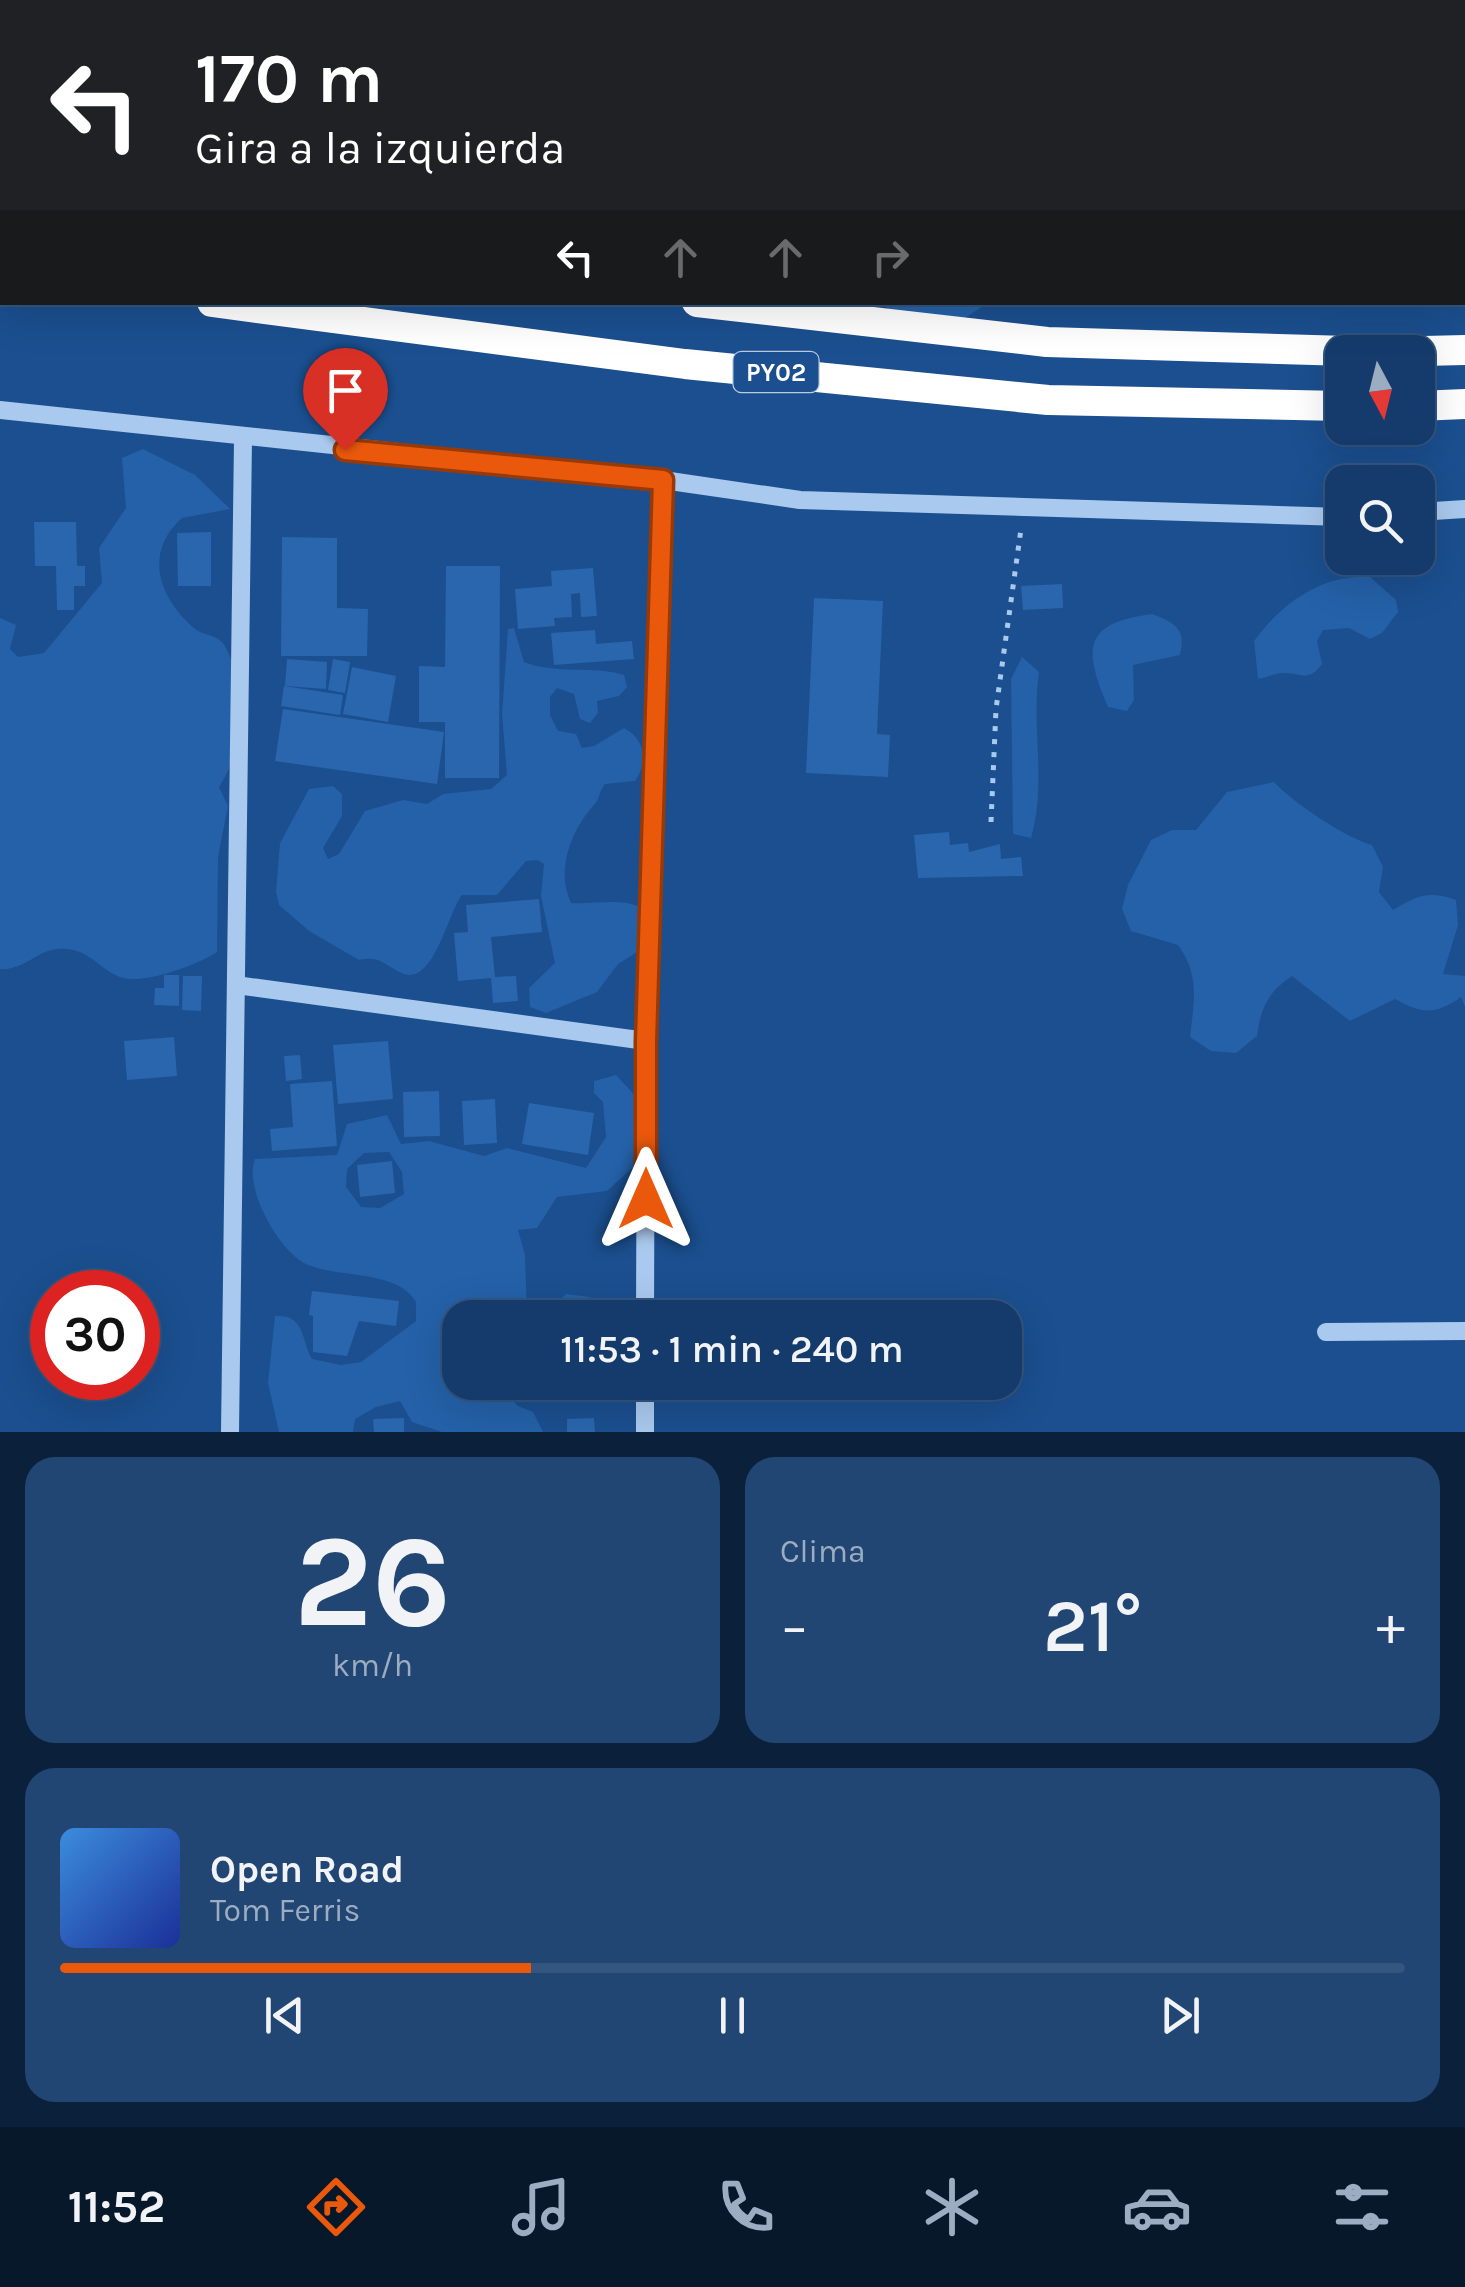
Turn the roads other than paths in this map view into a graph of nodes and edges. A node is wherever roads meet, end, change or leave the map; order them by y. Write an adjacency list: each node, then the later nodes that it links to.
1 (235, 305): 6 (highway, PY02)
2 (722, 305): 3 (highway, PY02)
3 (1465, 350)
4 (1465, 404): 5 (highway)
5 (1435, 405)
6 (1325, 406)
7 (0, 410): 8 (street)
8 (243, 439): 9 (street); 13 (street)
9 (663, 480): 12 (street); 14 (street)
10 (1465, 509): 11 (street)
11 (1435, 511)
12 (1325, 517)
13 (236, 985): 14 (street); 19 (street)
14 (646, 1041): 15 (street)
15 (646, 1300)
16 (1465, 1330): 17 (street)
17 (1326, 1332)
18 (645, 1400): 20 (street)
19 (230, 1432)
20 (645, 1432)

